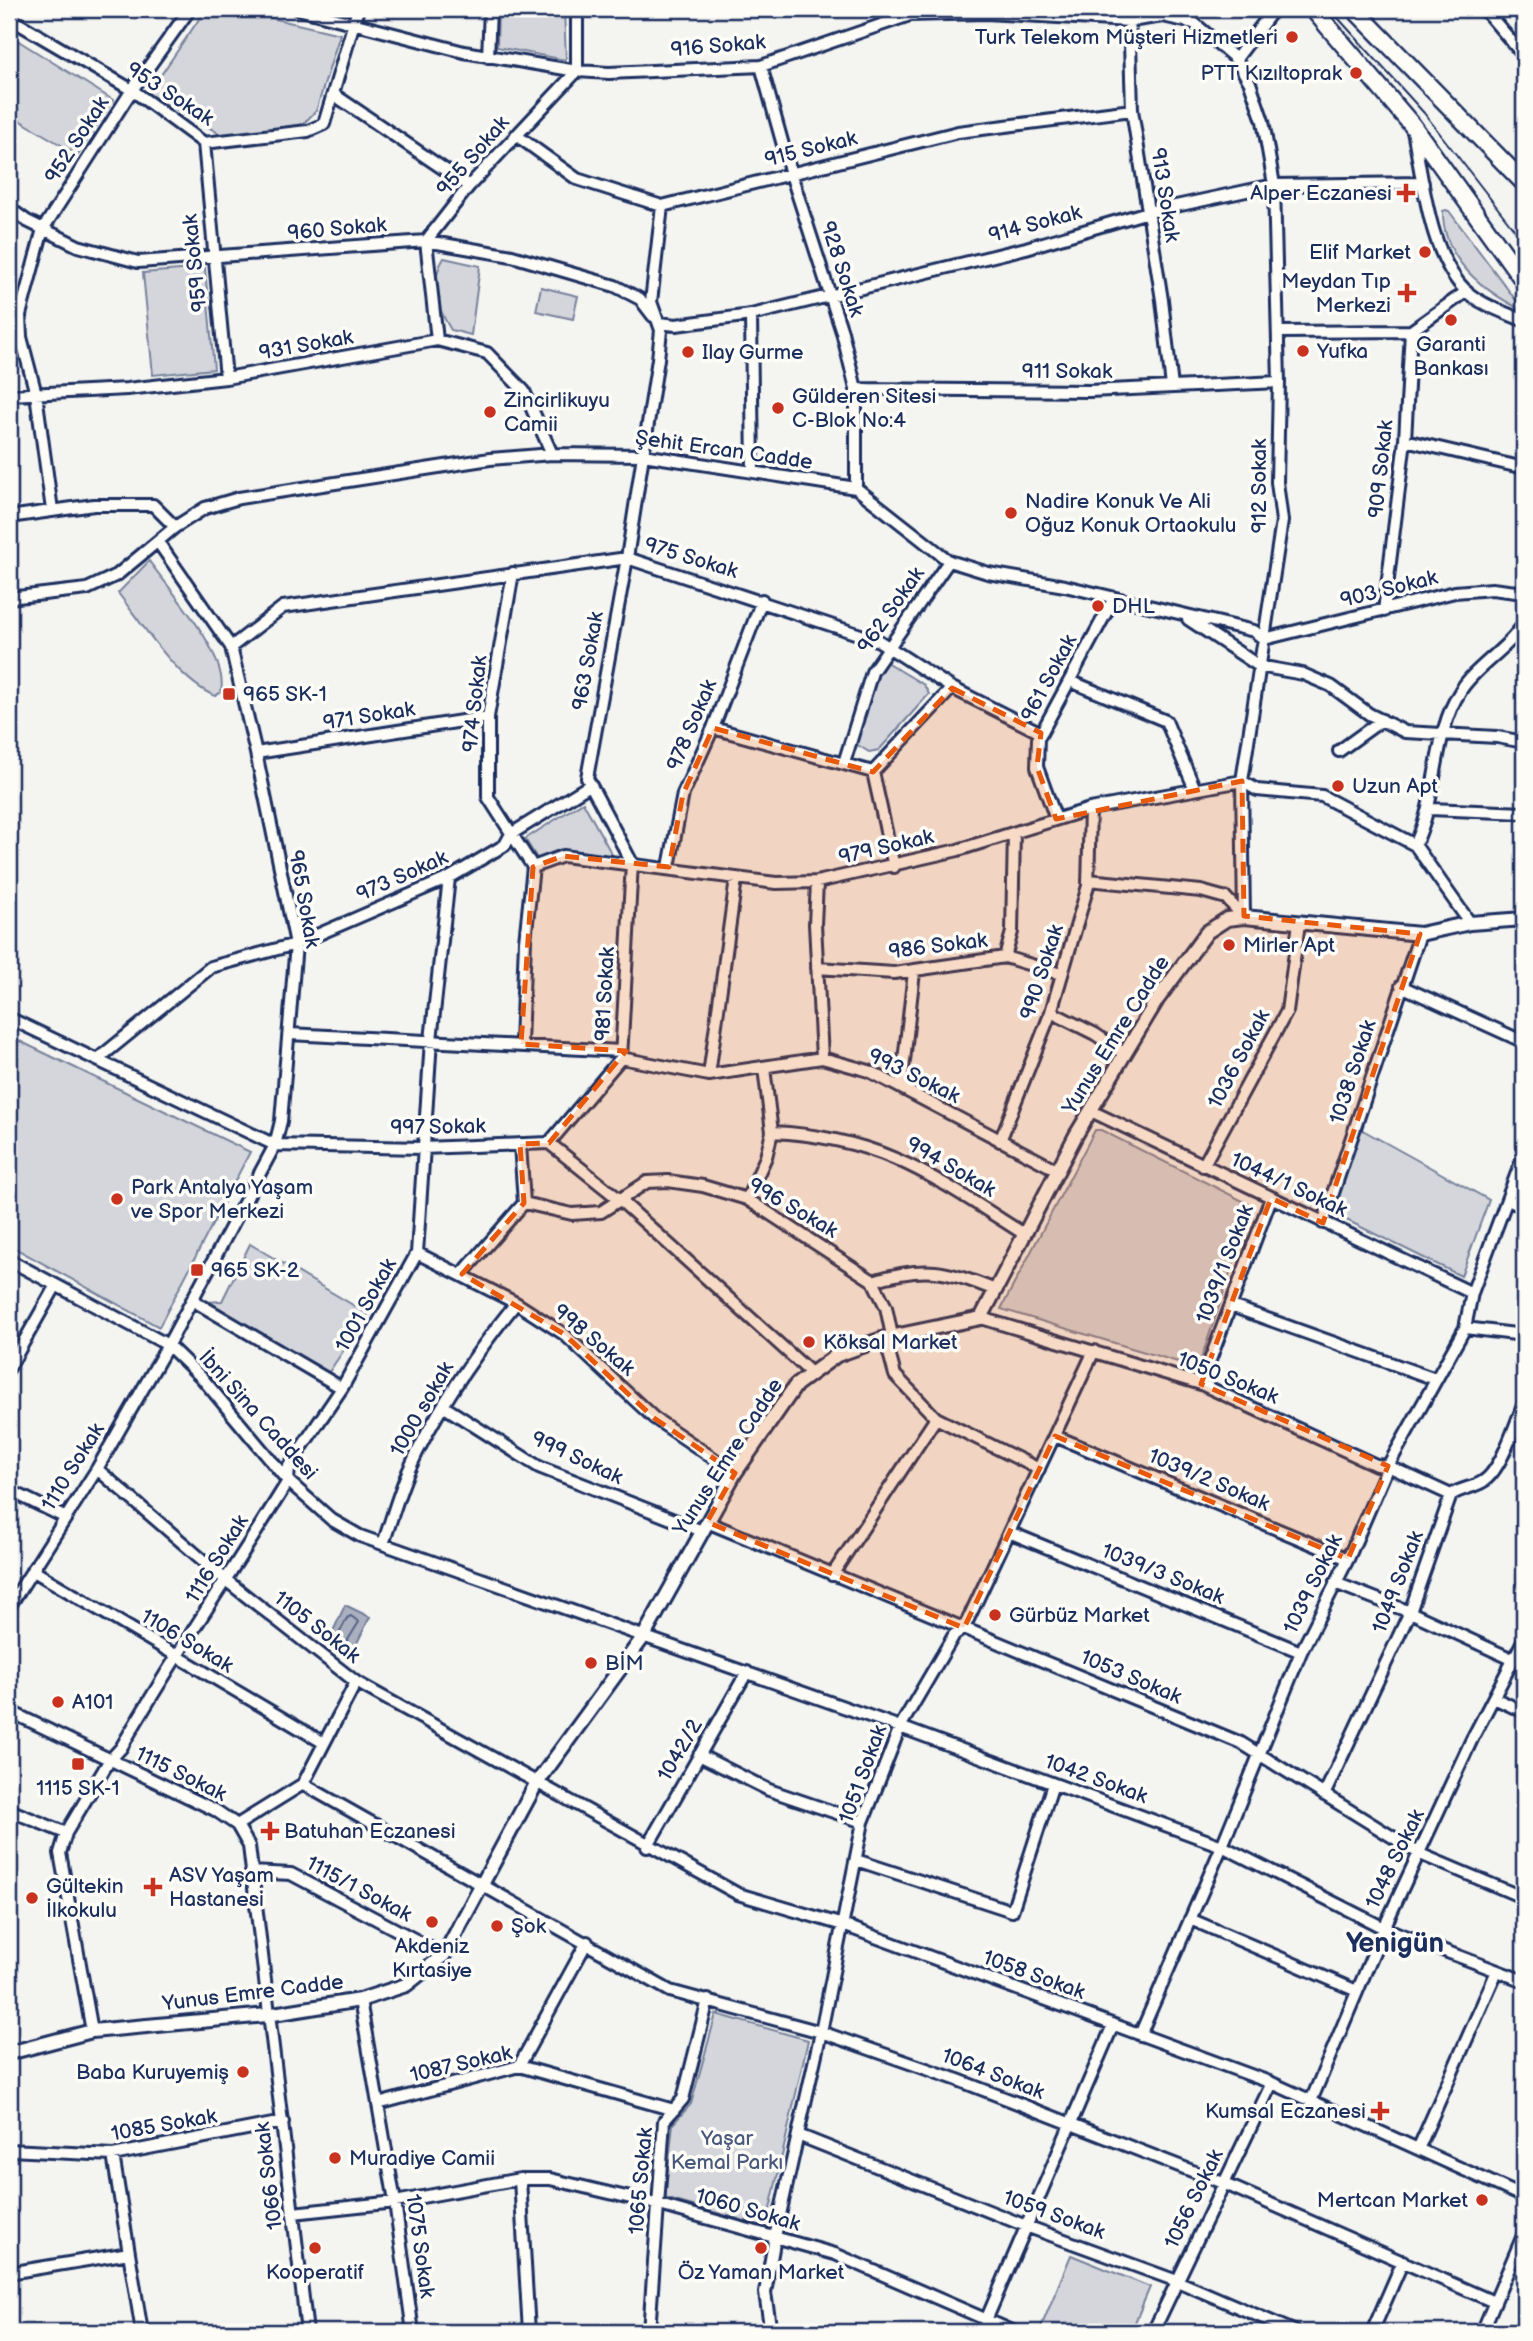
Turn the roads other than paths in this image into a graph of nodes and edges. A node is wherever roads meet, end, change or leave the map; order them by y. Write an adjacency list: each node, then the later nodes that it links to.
1 (190, 9): 20 (street, 952 Sokak)
2 (298, 9): 13 (street, 916 Sokak)
3 (358, 9): 13 (street)
4 (489, 9): 15 (street)
5 (577, 9): 19 (street)
6 (1274, 9): 17 (street)
7 (1313, 9): 23 (main road)
8 (1354, 9): 26 (main road)
9 (1484, 9): 16 (street)
10 (910, 12): 11 (street, 916 Sokak); 18 (street, 916 Sokak)
11 (1129, 15): 14 (street, 916 Sokak); 22 (street, 913 Sokak)
12 (9, 18): 20 (street, 953 Sokak)
13 (353, 23): 15 (street, 916 Sokak); 21 (street)
14 (1219, 43): 17 (street, 912 Sokak)
15 (488, 57): 19 (street, 916 Sokak)
16 (1524, 57)
17 (1236, 59): 29 (street, 912 Sokak)
18 (761, 66): 19 (street, 916 Sokak); 27 (street, 928 Sokak)
19 (577, 71): 24 (street, 955 Sokak)
20 (132, 90): 25 (street, 953 Sokak); 34 (street, 952 Sokak)
21 (333, 94): 25 (street, 953 Sokak); 30 (street)
22 (1132, 110): 27 (street, 915 Sokak); 33 (street, 913 Sokak)
23 (1412, 125): 28 (street); 37 (main road)
24 (516, 135): 30 (street, 955 Sokak); 31 (street)
25 (204, 143): 36 (street, 959 Sokak)
26 (1521, 173)
27 (791, 174): 31 (street, 915 Sokak); 40 (street, 928 Sokak)
28 (1423, 183): 29 (street, 914 Sokak); 39 (street)
29 (1274, 185): 33 (street, 914 Sokak); 46 (street, 912 Sokak)
30 (469, 186): 35 (street, 955 Sokak)
31 (662, 206): 43 (street, 963 Sokak)
32 (9, 208): 34 (street, 960 Sokak)
33 (1148, 212): 40 (street, 914 Sokak); 51 (street, 913 Sokak)
34 (43, 229): 36 (street, 960 Sokak); 47 (street, 952 Sokak)
35 (426, 241): 36 (street, 960 Sokak); 43 (street, 960 Sokak); 48 (street)
36 (213, 258): 49 (street, 959 Sokak)
37 (1518, 268): 38 (main road)
38 (1524, 281)
39 (1467, 291): 42 (street); 45 (street)
40 (830, 296): 41 (street, 914 Sokak); 52 (street, 928 Sokak)
41 (751, 315): 43 (street, 914 Sokak); 59 (street)
42 (1524, 321)
43 (659, 323): 57 (street, 963 Sokak)
44 (9, 331): 47 (street)
45 (1411, 331): 46 (street); 55 (street, 909 Sokak)
46 (1278, 332): 50 (street, 912 Sokak)
47 (21, 337): 53 (street, 952 Sokak)
48 (437, 340): 49 (street, 931 Sokak); 56 (street, 931 Sokak)
49 (226, 378): 53 (street, 931 Sokak)
50 (1279, 382): 51 (street, 911 Sokak); 75 (street, 912 Sokak)
51 (1172, 387): 52 (street, 911 Sokak)
52 (856, 389): 60 (street, 928 Sokak)
53 (36, 394): 54 (street, 931 Sokak); 61 (street, 952 Sokak)
54 (9, 396)
55 (1405, 440): 58 (street); 72 (street, 909 Sokak)
56 (552, 454): 57 (street, Şehit Ercan Cadde); 63 (street, Şehit Ercan Cadde)
57 (643, 455): 59 (street, Şehit Ercan Cadde); 65 (street, 963 Sokak)
58 (1524, 468)
59 (753, 471): 60 (street, Şehit Ercan Cadde)
60 (856, 488): 66 (street, Şehit Ercan Cadde)
61 (52, 510): 62 (street); 63 (street)
62 (9, 517)
63 (175, 527): 64 (street, Şehit Ercan Cadde)
64 (158, 542): 69 (street, Şehit Ercan Cadde); 77 (street, 965 Sokak)
65 (627, 558): 67 (street, 975 Sokak); 71 (street, 975 Sokak); 92 (street, 963 Sokak)
66 (949, 561): 70 (street, Şehit Ercan Cadde); 76 (street, 962 Sokak)
67 (513, 573): 77 (street, 975 Sokak); 81 (street, 974 Sokak)
68 (1524, 593): 72 (street, 903 Sokak)
69 (9, 598)
70 (1114, 598): 73 (street, Şehit Ercan Cadde); 79 (street, 961 Sokak)
71 (762, 600): 76 (street, 975 Sokak); 83 (street, 978 Sokak)
72 (1384, 611): 75 (street, 903 Sokak)
73 (1182, 615): 75 (street, Şehit Ercan Cadde); 78 (street, Şehit Ercan Cadde)
74 (1524, 623): 85 (street)
75 (1264, 639): 78 (street, 912 Sokak)
76 (889, 646): 80 (street, 975 Sokak); 89 (street, 962 Sokak)
77 (231, 647): 88 (street, 965 Sokak)
78 (1259, 666): 82 (street, Şehit Ercan Cadde); 91 (street, 912 Sokak)
79 (1070, 681): 84 (street, 961 Sokak); 93 (street)
80 (952, 688): 84 (street, 975 Sokak); 90 (street)
81 (488, 717): 88 (street, 971 Sokak); 99 (street, 974 Sokak)
82 (1382, 720): 85 (street, Şehit Ercan Cadde); 87 (street)
83 (713, 728): 89 (street); 103 (street, 978 Sokak)
84 (1041, 733): 97 (street, 961 Sokak)
85 (1442, 736): 86 (street, Şehit Ercan Cadde); 95 (street)
86 (1524, 742)
87 (1339, 751)
88 (256, 753): 114 (street, 965 Sokak)
89 (844, 763): 90 (street)
90 (873, 772): 104 (street)
91 (1242, 781): 93 (street, 979 Sokak); 100 (street); 109 (street, 912 Sokak)
92 (590, 785): 99 (street, 973 Sokak); 101 (street, 963 Sokak)
93 (1194, 787): 94 (street, 979 Sokak)
94 (1090, 809): 97 (street, 979 Sokak); 107 (street, 990 Sokak)
95 (1430, 809): 96 (street); 100 (street)
96 (1524, 813)
97 (1056, 819): 98 (street, 979 Sokak)
98 (1014, 833): 104 (street, 979 Sokak); 115 (street)
99 (511, 834): 102 (street, 974 Sokak); 105 (street, 973 Sokak)
100 (1415, 845): 112 (street)
101 (632, 863): 102 (street, 979 Sokak); 103 (street, 979 Sokak); 127 (street, 981 Sokak)
102 (533, 866): 125 (street)
103 (668, 867): 106 (street, 979 Sokak)
104 (894, 867): 108 (street, 979 Sokak)
105 (449, 878): 114 (street, 973 Sokak); 123 (street, 1001 Sokak)
106 (736, 878): 108 (street, 979 Sokak); 131 (street)
107 (1088, 880): 109 (street); 118 (street, 990 Sokak)
108 (817, 882): 116 (street)
109 (1244, 917): 111 (street, Yunus Emre Cadde); 126 (street, Yunus Emre Cadde)
110 (1524, 919): 112 (street, Yunus Emre Cadde)
111 (1299, 923): 113 (street, Yunus Emre Cadde); 141 (street, 1036 Sokak)
112 (1470, 923): 113 (street, Yunus Emre Cadde)
113 (1420, 934): 119 (street, 1038 Sokak)
114 (296, 944): 122 (street, 965 Sokak); 129 (street, 973 Sokak)
115 (1005, 957): 117 (street, 986 Sokak); 118 (street, 986 Sokak)
116 (817, 968): 117 (street, 986 Sokak); 128 (street)
117 (914, 972): 132 (street)
118 (1061, 974): 120 (street, 990 Sokak)
119 (1401, 986): 124 (street); 149 (street, 1038 Sokak)
120 (1051, 1012): 126 (street); 135 (street, 990 Sokak)
121 (9, 1018): 129 (street, 997 Sokak)
122 (289, 1034): 123 (street, 993 Sokak); 138 (street, 965 Sokak)
123 (431, 1040): 125 (street, 993 Sokak); 139 (street, 1001 Sokak)
124 (1524, 1042)
125 (521, 1044): 127 (street, 993 Sokak)
126 (1123, 1053): 133 (street, Yunus Emre Cadde)
127 (621, 1054): 131 (street, 993 Sokak); 136 (street, 981 Sokak)
128 (822, 1058): 130 (street, 993 Sokak); 132 (street, 993 Sokak)
129 (98, 1059): 138 (street, 997 Sokak)
130 (764, 1068): 131 (street, 993 Sokak); 134 (street)
131 (709, 1075)
132 (901, 1088): 135 (street, 993 Sokak)
133 (1091, 1111): 141 (street, 1044/1 Sokak); 142 (street, Yunus Emre Cadde)
134 (772, 1132): 144 (street); 150 (street, 994 Sokak)
135 (1000, 1141): 142 (street, 993 Sokak)
136 (550, 1143): 137 (street, 997 Sokak); 145 (street)
137 (520, 1144): 139 (street, 997 Sokak); 147 (street)
138 (275, 1145): 139 (street, 997 Sokak); 158 (street, 965 Sokak)
139 (423, 1148): 151 (street, 1001 Sokak)
140 (1524, 1154): 146 (street, 1039 Sokak)
141 (1203, 1166): 143 (street, 1044/1 Sokak)
142 (1056, 1170): 150 (street, Yunus Emre Cadde)
143 (1271, 1198): 149 (street, 1044/1 Sokak); 160 (street, 1039/1 Sokak)
144 (747, 1199): 145 (street, 996 Sokak); 154 (street, 996 Sokak)
145 (620, 1200): 147 (street, 996 Sokak); 168 (street)
146 (1508, 1200): 148 (street); 157 (street, 1039 Sokak)
147 (524, 1203): 153 (street)
148 (1524, 1208)
149 (1323, 1223): 157 (street, 1044/1 Sokak)
150 (1024, 1234): 156 (street, Yunus Emre Cadde)
151 (417, 1253): 153 (street, 998 Sokak); 171 (street, 1001 Sokak)
152 (9, 1260): 155 (street, İbni Sina Caddesi)
153 (462, 1274): 159 (street, 998 Sokak)
154 (873, 1281): 156 (street); 164 (street)
155 (56, 1285): 165 (street, İbni Sina Caddesi); 167 (street)
156 (995, 1290): 161 (street, Yunus Emre Cadde)
157 (1472, 1293): 162 (street, 1039 Sokak)
158 (192, 1300): 165 (street, 965 Sokak); 171 (street)
159 (516, 1303): 173 (street, 1000 sokak); 179 (street, 998 Sokak)
160 (1231, 1306): 169 (street); 170 (street, 1039/1 Sokak)
161 (981, 1318): 164 (street, Yunus Emre Cadde); 166 (street, 1050 Sokak)
162 (1465, 1328): 163 (street); 169 (street, 1039 Sokak)
163 (1524, 1335)
164 (888, 1337): 168 (street, Yunus Emre Cadde); 174 (street)
165 (168, 1345): 177 (street, 1110 Sokak); 180 (street, İbni Sina Caddesi)
166 (1094, 1352): 170 (street, 1050 Sokak); 175 (street, 1051 Sokak)
167 (9, 1368)
168 (810, 1372): 179 (street, Yunus Emre Cadde)
169 (1435, 1380): 176 (street, 1039 Sokak)
170 (1200, 1384): 176 (street, 1050 Sokak)
171 (342, 1388): 180 (street, 1001 Sokak)
172 (1524, 1403): 182 (street)
173 (443, 1406): 184 (street, 999 Sokak); 186 (street, 1000 sokak)
174 (936, 1418): 178 (street); 189 (street)
175 (1055, 1436): 178 (street, 1051 Sokak); 187 (street, 1039/2 Sokak)
176 (1388, 1466): 182 (street, 1050 Sokak); 187 (street, 1039 Sokak)
177 (97, 1469): 183 (street, 1110 Sokak); 190 (street, 1105 Sokak)
178 (1039, 1469): 185 (street, 1051 Sokak)
179 (736, 1473): 184 (street, Yunus Emre Cadde)
180 (288, 1481): 186 (street, İbni Sina Caddesi); 190 (street, 1116 Sokak)
181 (9, 1490): 183 (street)
182 (1451, 1494): 193 (street, 1049 Sokak)
183 (64, 1517): 188 (street, 1110 Sokak)
184 (704, 1527): 189 (street, 1053 Sokak); 195 (street, Yunus Emre Cadde)
185 (1009, 1532): 194 (street, 1051 Sokak); 197 (street, 1039/3 Sokak)
186 (383, 1545): 195 (street, İbni Sina Caddesi)
187 (1348, 1559): 191 (street, 1039 Sokak)
188 (32, 1570): 192 (street, 1110 Sokak); 198 (street, 1106 Sokak)
189 (832, 1575): 194 (street, 1053 Sokak)
190 (227, 1581): 198 (street, 1116 Sokak); 201 (street, 1105 Sokak)
191 (1335, 1583): 193 (street); 197 (street, 1039 Sokak)
192 (9, 1607)
193 (1410, 1612): 199 (street); 213 (street, 1049 Sokak)
194 (964, 1628): 205 (street, 1051 Sokak); 207 (street, 1053 Sokak)
195 (644, 1636): 200 (street, 1042 Sokak); 211 (street, Yunus Emre Cadde)
196 (1524, 1639): 199 (street, 1048 Sokak)
197 (1301, 1652): 207 (street, 1039 Sokak)
198 (174, 1656): 206 (street, 1106 Sokak); 209 (street, 1116 Sokak)
199 (1514, 1660): 202 (street, 1048 Sokak)
200 (747, 1672): 205 (street, 1042 Sokak); 208 (street, 1042/2)
201 (356, 1682): 206 (street); 211 (street, 1105 Sokak)
202 (1494, 1698): 204 (street); 220 (street, 1048 Sokak)
203 (9, 1711): 209 (street, 1115 Sokak)
204 (1524, 1712)
205 (900, 1727): 212 (street, 1042 Sokak); 215 (street, 1051 Sokak)
206 (324, 1743): 210 (street)
207 (1258, 1754): 213 (street, 1053 Sokak); 218 (street, 1039 Sokak)
208 (699, 1755): 215 (street); 219 (street, 1042/2)
209 (109, 1761): 216 (street, 1115 Sokak); 217 (street, 1116 Sokak)
210 (303, 1784): 216 (street); 223 (street)
211 (536, 1784): 219 (street, 1058 Sokak); 223 (street, Yunus Emre Cadde)
212 (1053, 1784): 218 (street, 1042 Sokak); 221 (street)
213 (1324, 1795): 220 (street, 1053 Sokak)
214 (9, 1811): 217 (street)
215 (863, 1822): 221 (street, 1051 Sokak)
216 (237, 1825): 222 (street, 1115 Sokak)
217 (66, 1833): 237 (street)
218 (1222, 1846): 225 (street, 1039 Sokak); 227 (street, 1042 Sokak)
219 (647, 1847): 226 (street, 1058 Sokak)
220 (1420, 1854): 224 (street, 1053 Sokak); 227 (street, 1048 Sokak)
221 (856, 1860): 226 (street, 1051 Sokak)
222 (251, 1872): 229 (street, 1115/1 Sokak); 235 (street, 1115 Sokak)
223 (481, 1885): 228 (street, 1064 Sokak); 229 (street, Yunus Emre Cadde)
224 (1524, 1898)
225 (1191, 1919): 232 (street); 239 (street, 1039 Sokak)
226 (844, 1925): 236 (street, 1058 Sokak); 238 (street, 1051 Sokak)
227 (1384, 1928): 230 (street, 1042 Sokak); 232 (street, 1048 Sokak)
228 (587, 1942): 234 (street, 1064 Sokak); 241 (street)
229 (444, 1955): 233 (street, Yunus Emre Cadde)
230 (1497, 1971): 231 (street, 1042 Sokak); 249 (street)
231 (1524, 1982)
232 (1357, 1991): 243 (street, 1048 Sokak)
233 (360, 2000): 235 (street, Yunus Emre Cadde); 244 (street, 1075 Sokak)
234 (708, 2000): 238 (street, 1064 Sokak); 245 (street, 1065 Sokak)
235 (267, 2015): 237 (street, Yunus Emre Cadde); 246 (street, 1066 Sokak)
236 (1113, 2025): 239 (street, 1058 Sokak); 247 (street)
237 (92, 2031): 240 (street, Yunus Emre Cadde)
238 (821, 2032): 247 (street, 1064 Sokak); 248 (street, 1051 Sokak)
239 (1140, 2035): 242 (street, 1058 Sokak)
240 (9, 2053)
241 (519, 2066): 244 (street, 1087 Sokak); 245 (street, 1087 Sokak)
242 (1272, 2083): 243 (street, 1058 Sokak); 253 (street, 1056 Sokak)
243 (1311, 2101): 249 (street, 1058 Sokak)
244 (378, 2104): 255 (street, 1075 Sokak)
245 (674, 2110): 256 (street, 1065 Sokak)
246 (283, 2122): 251 (street, 1085 Sokak); 257 (street, 1066 Sokak)
247 (1069, 2123): 253 (street, 1064 Sokak); 258 (street)
248 (798, 2135): 258 (street, 1059 Sokak); 260 (street, 1051 Sokak)
249 (1419, 2147): 254 (street, 1058 Sokak)
250 (9, 2150): 251 (street, 1085 Sokak)
251 (113, 2155): 261 (street)
252 (520, 2179): 255 (street, 1060 Sokak); 256 (street, 1060 Sokak); 270 (street)
253 (1223, 2183): 262 (street, 1064 Sokak); 264 (street, 1056 Sokak)
254 (1524, 2197)
255 (395, 2202): 257 (street, 1060 Sokak); 269 (street, 1075 Sokak)
256 (656, 2204): 260 (street, 1060 Sokak); 271 (street, 1065 Sokak)
257 (293, 2213): 268 (street, 1066 Sokak)
258 (1026, 2226): 264 (street, 1059 Sokak); 266 (street)
259 (1524, 2233): 265 (street)
260 (775, 2238): 266 (street, 1060 Sokak); 272 (street, 1051 Sokak)
261 (129, 2253): 263 (street); 267 (street)
262 (1403, 2261): 265 (street, 1064 Sokak); 277 (street)
263 (9, 2273)
264 (1177, 2281): 275 (street, 1056 Sokak); 276 (street, 1059 Sokak)
265 (1494, 2302): 278 (street)
266 (987, 2320): 273 (street); 274 (street, 1060 Sokak)
267 (142, 2332)
268 (307, 2332)
269 (413, 2332)
270 (529, 2332)
271 (649, 2332)
272 (771, 2332)
273 (981, 2332)
274 (1014, 2332)
275 (1153, 2332)
276 (1296, 2332)
277 (1372, 2332)
278 (1482, 2332)

